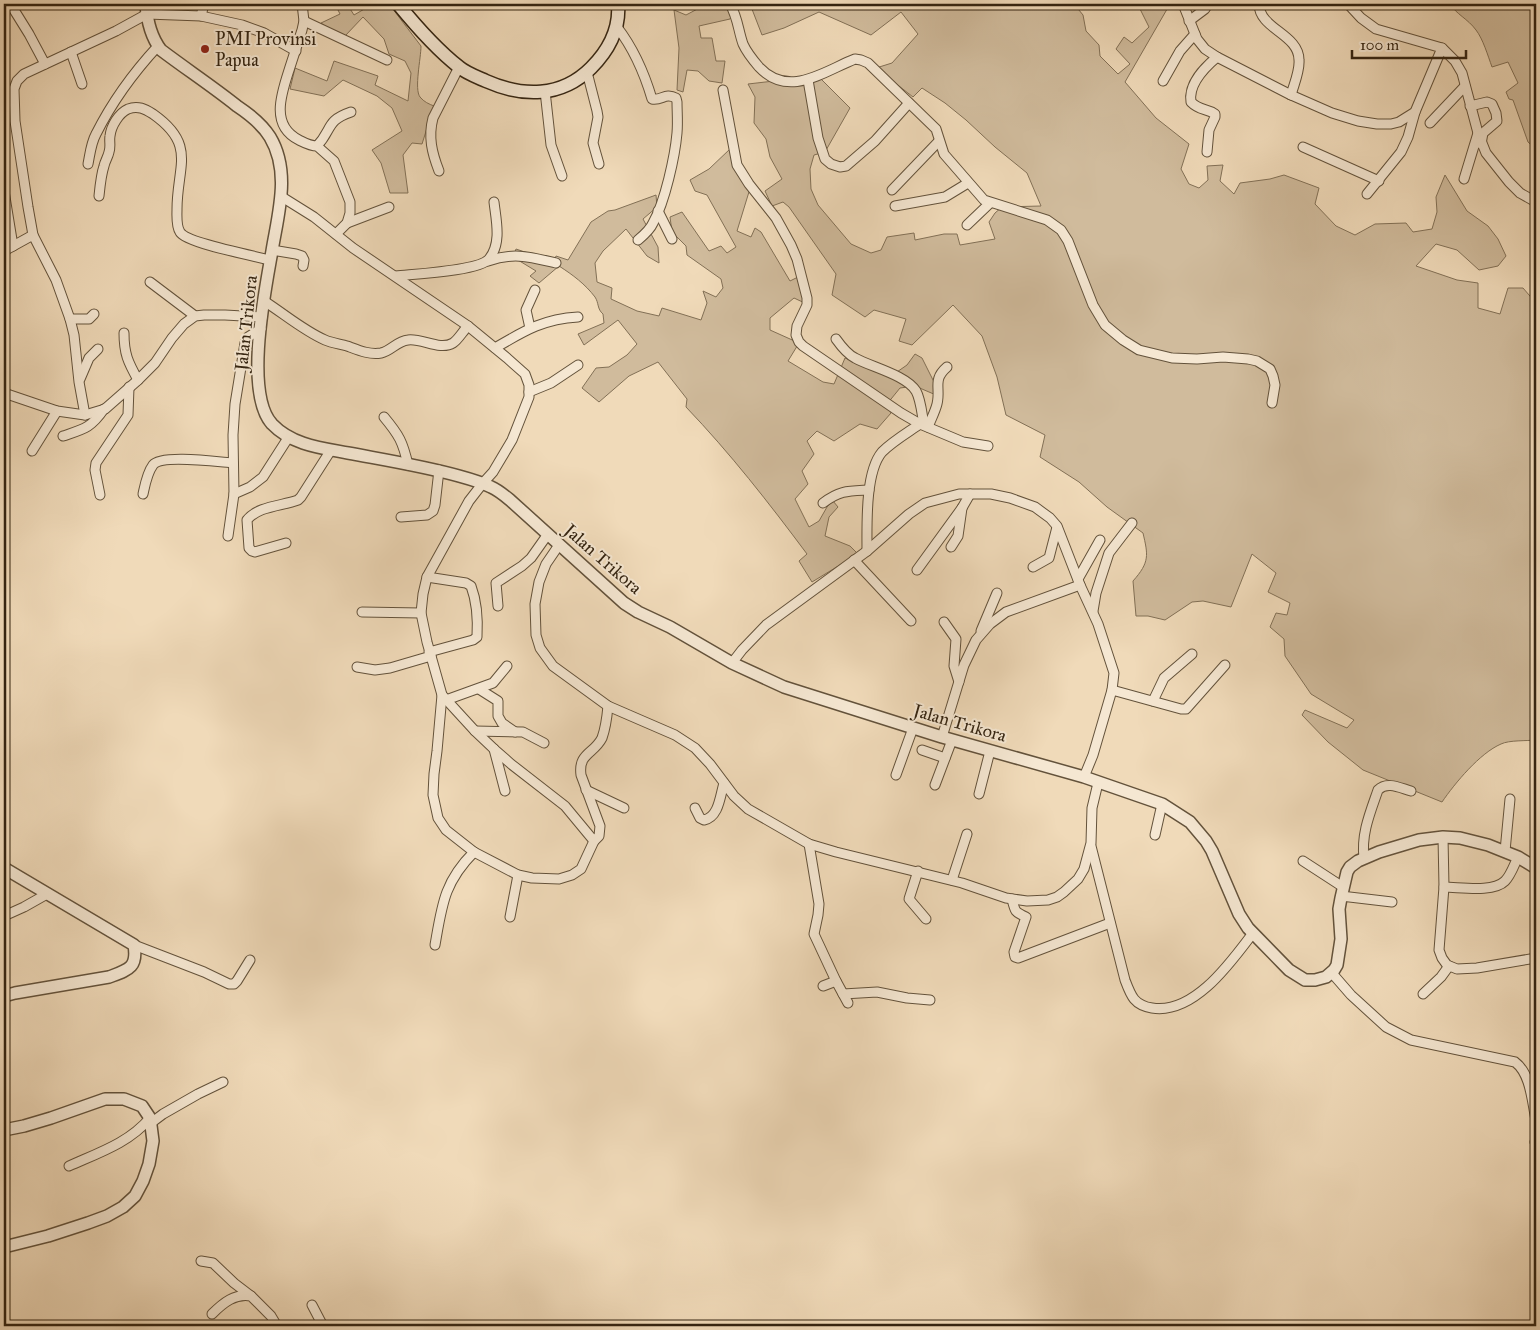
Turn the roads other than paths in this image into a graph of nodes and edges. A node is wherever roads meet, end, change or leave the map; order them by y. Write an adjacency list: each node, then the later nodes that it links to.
1 (204, 4): 12 (street)
2 (302, 4): 13 (street)
3 (398, 4): 24 (main road)
4 (618, 4): 15 (main road)
5 (730, 4): 26 (street)
6 (1183, 4): 14 (street)
7 (1208, 4): 14 (street)
8 (1259, 4): 32 (street)
9 (1348, 4): 18 (street)
10 (10, 5): 23 (street)
11 (146, 9): 12 (street); 17 (street); 20 (street)
12 (201, 16): 19 (street)
13 (304, 21): 19 (street); 22 (street)
14 (1189, 21): 16 (street)
15 (617, 27): 25 (main road); 61 (street)
16 (1195, 34): 21 (street); 27 (street)
17 (158, 46): 44 (street); 55 (street, Jalan Trikora)
18 (1442, 48): 29 (street); 36 (street)
19 (296, 51): 41 (street)
20 (71, 52): 23 (street); 28 (street)
21 (1217, 57): 32 (street); 43 (street)
22 (387, 60)
23 (45, 64): 65 (street)
24 (459, 67): 31 (main road); 46 (street)
25 (587, 72): 31 (main road); 45 (street)
26 (808, 80): 33 (street); 33 (street)
27 (1163, 81)
28 (82, 84)
29 (1465, 86): 34 (street); 37 (street)
30 (723, 90): 101 (street)
31 (545, 91): 47 (street)
32 (1291, 95): 36 (street)
33 (909, 104): 39 (street)
34 (1470, 106): 38 (street); 40 (street)
35 (351, 112): 41 (street)
36 (1415, 112): 49 (street)
37 (1430, 123)
38 (1478, 133): 40 (street); 48 (street)
39 (939, 141): 50 (street); 51 (street)
40 (1482, 144): 58 (street)
41 (317, 146): 62 (street)
42 (1303, 147): 49 (street)
43 (1207, 152)
44 (88, 164)
45 (599, 164)
46 (439, 171)
47 (562, 176)
48 (1464, 179)
49 (1378, 181): 53 (street)
50 (968, 183): 57 (street); 59 (street)
51 (892, 190)
52 (4, 191): 68 (street)
53 (1367, 194)
54 (99, 196): 70 (street)
55 (282, 197): 64 (street); 70 (street, Jalan Trikora)
56 (494, 202): 71 (street)
57 (990, 203): 63 (street); 96 (street)
58 (1535, 203)
59 (895, 206)
60 (389, 207): 62 (street)
61 (658, 211): 66 (street); 67 (street)
62 (347, 223): 64 (street)
63 (967, 224)
64 (336, 234): 74 (street)
65 (33, 235): 68 (street); 81 (street)
66 (672, 239)
67 (638, 240)
68 (13, 246): 69 (street)
69 (4, 251)
70 (271, 255): 73 (street); 77 (street, Jalan Trikora)
71 (488, 260): 72 (street); 74 (street)
72 (556, 263)
73 (303, 266)
74 (396, 276): 83 (street)
75 (150, 282): 79 (street)
76 (535, 290): 84 (street)
77 (264, 300): 82 (street, Jalan Trikora); 83 (street)
78 (94, 314): 81 (street)
79 (195, 316): 82 (street); 91 (street)
80 (578, 317): 84 (street)
81 (70, 319): 92 (street)
82 (261, 323): 103 (street, Jalan Trikora); 107 (street)
83 (468, 326): 87 (street)
84 (530, 328): 87 (street)
85 (124, 333): 91 (street)
86 (836, 339): 101 (street)
87 (495, 348): 94 (street)
88 (98, 349): 92 (street)
89 (578, 365): 94 (street)
90 (947, 367): 101 (street)
91 (138, 380): 93 (street)
92 (79, 382): 99 (street)
93 (130, 387): 97 (street); 115 (street)
94 (529, 392): 110 (street)
95 (4, 393): 98 (street)
96 (1272, 403)
97 (104, 408): 99 (street); 102 (street)
98 (57, 411): 99 (street); 106 (street)
99 (85, 415)
100 (384, 417): 108 (street)
101 (924, 425): 104 (street); 111 (street)
102 (63, 436)
103 (288, 438): 105 (street, Jalan Trikora); 113 (street)
104 (988, 446)
105 (331, 450): 108 (street, Jalan Trikora); 124 (street)
106 (32, 451)
107 (233, 463): 112 (street); 113 (street)
108 (408, 464): 109 (street, Jalan Trikora)
109 (439, 470): 110 (street, Jalan Trikora); 118 (street)
110 (483, 483): 121 (street, Jalan Trikora); 131 (street)
111 (869, 490): 116 (street); 127 (street)
112 (143, 494)
113 (234, 494): 122 (street)
114 (970, 494): 117 (street); 120 (street); 127 (street)
115 (100, 496)
116 (823, 503)
117 (962, 508): 126 (street); 130 (street)
118 (401, 517)
119 (1132, 523): 135 (street)
120 (1057, 526): 129 (street); 132 (street)
121 (548, 534): 125 (street, Jalan Trikora); 134 (street)
122 (228, 536)
123 (1100, 540): 132 (street)
124 (286, 543)
125 (559, 545): 143 (street, Jalan Trikora); 152 (street)
126 (951, 547)
127 (867, 551): 128 (street)
128 (854, 560): 138 (street); 143 (street)
129 (1034, 567)
130 (917, 570)
131 (427, 577): 137 (street); 141 (street)
132 (1079, 582): 135 (street); 140 (street)
133 (997, 593): 140 (street)
134 (498, 606)
135 (1093, 611): 149 (street)
136 (362, 612): 137 (street)
137 (421, 613): 141 (street)
138 (911, 621)
139 (944, 622): 147 (street)
140 (976, 640): 147 (street)
141 (430, 654): 146 (street); 150 (street)
142 (1192, 654): 151 (street)
143 (732, 663): 153 (street, Jalan Trikora)
144 (1225, 665): 151 (street)
145 (507, 666): 148 (street)
146 (357, 667)
147 (960, 682): 156 (street)
148 (479, 689): 150 (street); 155 (street)
149 (1112, 690): 151 (street); 163 (street)
150 (444, 698): 154 (street); 182 (street)
151 (1153, 701)
152 (608, 706): 164 (street); 167 (street)
153 (913, 728): 156 (street, Jalan Trikora); 162 (street)
154 (475, 732): 155 (street); 158 (street)
155 (515, 732): 157 (street)
156 (947, 738): 160 (street, Jalan Trikora); 161 (street)
157 (544, 744)
158 (494, 749): 168 (street); 178 (street)
159 (922, 750): 161 (street)
160 (990, 750): 163 (street, Jalan Trikora); 170 (street)
161 (945, 758): 166 (street)
162 (896, 775)
163 (1084, 777): 165 (street, Jalan Trikora)
164 (724, 783): 174 (street); 179 (street)
165 (1098, 783): 172 (street, Jalan Trikora); 180 (street)
166 (934, 785)
167 (586, 790): 173 (street); 178 (street)
168 (505, 791)
169 (1410, 791): 184 (street)
170 (979, 794)
171 (1510, 799): 181 (street)
172 (1162, 804): 176 (street); 202 (street, Jalan Trikora)
173 (624, 808)
174 (695, 808)
175 (967, 834): 192 (street)
176 (1155, 835)
177 (1443, 837): 181 (street); 184 (street); 193 (street)
178 (594, 841): 190 (street)
179 (809, 844): 188 (street); 209 (street)
180 (1091, 844): 189 (street); 191 (street)
181 (1505, 851): 183 (street)
182 (474, 852): 190 (street); 204 (street)
183 (1518, 857): 187 (street); 193 (street)
184 (1364, 858): 194 (street)
185 (1303, 861): 194 (street)
186 (4, 868): 195 (street)
187 (1536, 868)
188 (918, 871): 192 (street); 200 (street)
189 (1081, 874): 191 (street); 196 (street)
190 (518, 875): 199 (street)
191 (1099, 877): 201 (street)
192 (952, 880): 196 (street)
193 (1444, 887): 207 (street)
194 (1342, 892): 197 (street); 208 (street)
195 (47, 894): 198 (street); 203 (street)
196 (1012, 899): 201 (street)
197 (1392, 902)
198 (4, 916)
199 (510, 917)
200 (926, 920)
201 (1110, 923): 202 (street)
202 (1253, 933): 208 (street, Jalan Trikora)
203 (134, 945): 206 (street); 213 (street)
204 (435, 945)
205 (1536, 958): 207 (street)
206 (250, 960)
207 (1449, 966): 212 (street)
208 (1329, 975): 217 (street)
209 (836, 981): 210 (street); 211 (street)
210 (823, 986)
211 (844, 994): 214 (street); 215 (street)
212 (1423, 994)
213 (4, 996)
214 (930, 1000)
215 (848, 1003)
216 (223, 1082): 218 (street)
217 (1536, 1120)
218 (150, 1121): 219 (street); 220 (street); 221 (street)
219 (4, 1130)
220 (69, 1166)
221 (4, 1247)
222 (201, 1262): 223 (street)
223 (251, 1296): 225 (street); 226 (street)
224 (312, 1304): 227 (street)
225 (212, 1314)
226 (277, 1326)
227 (323, 1326)

